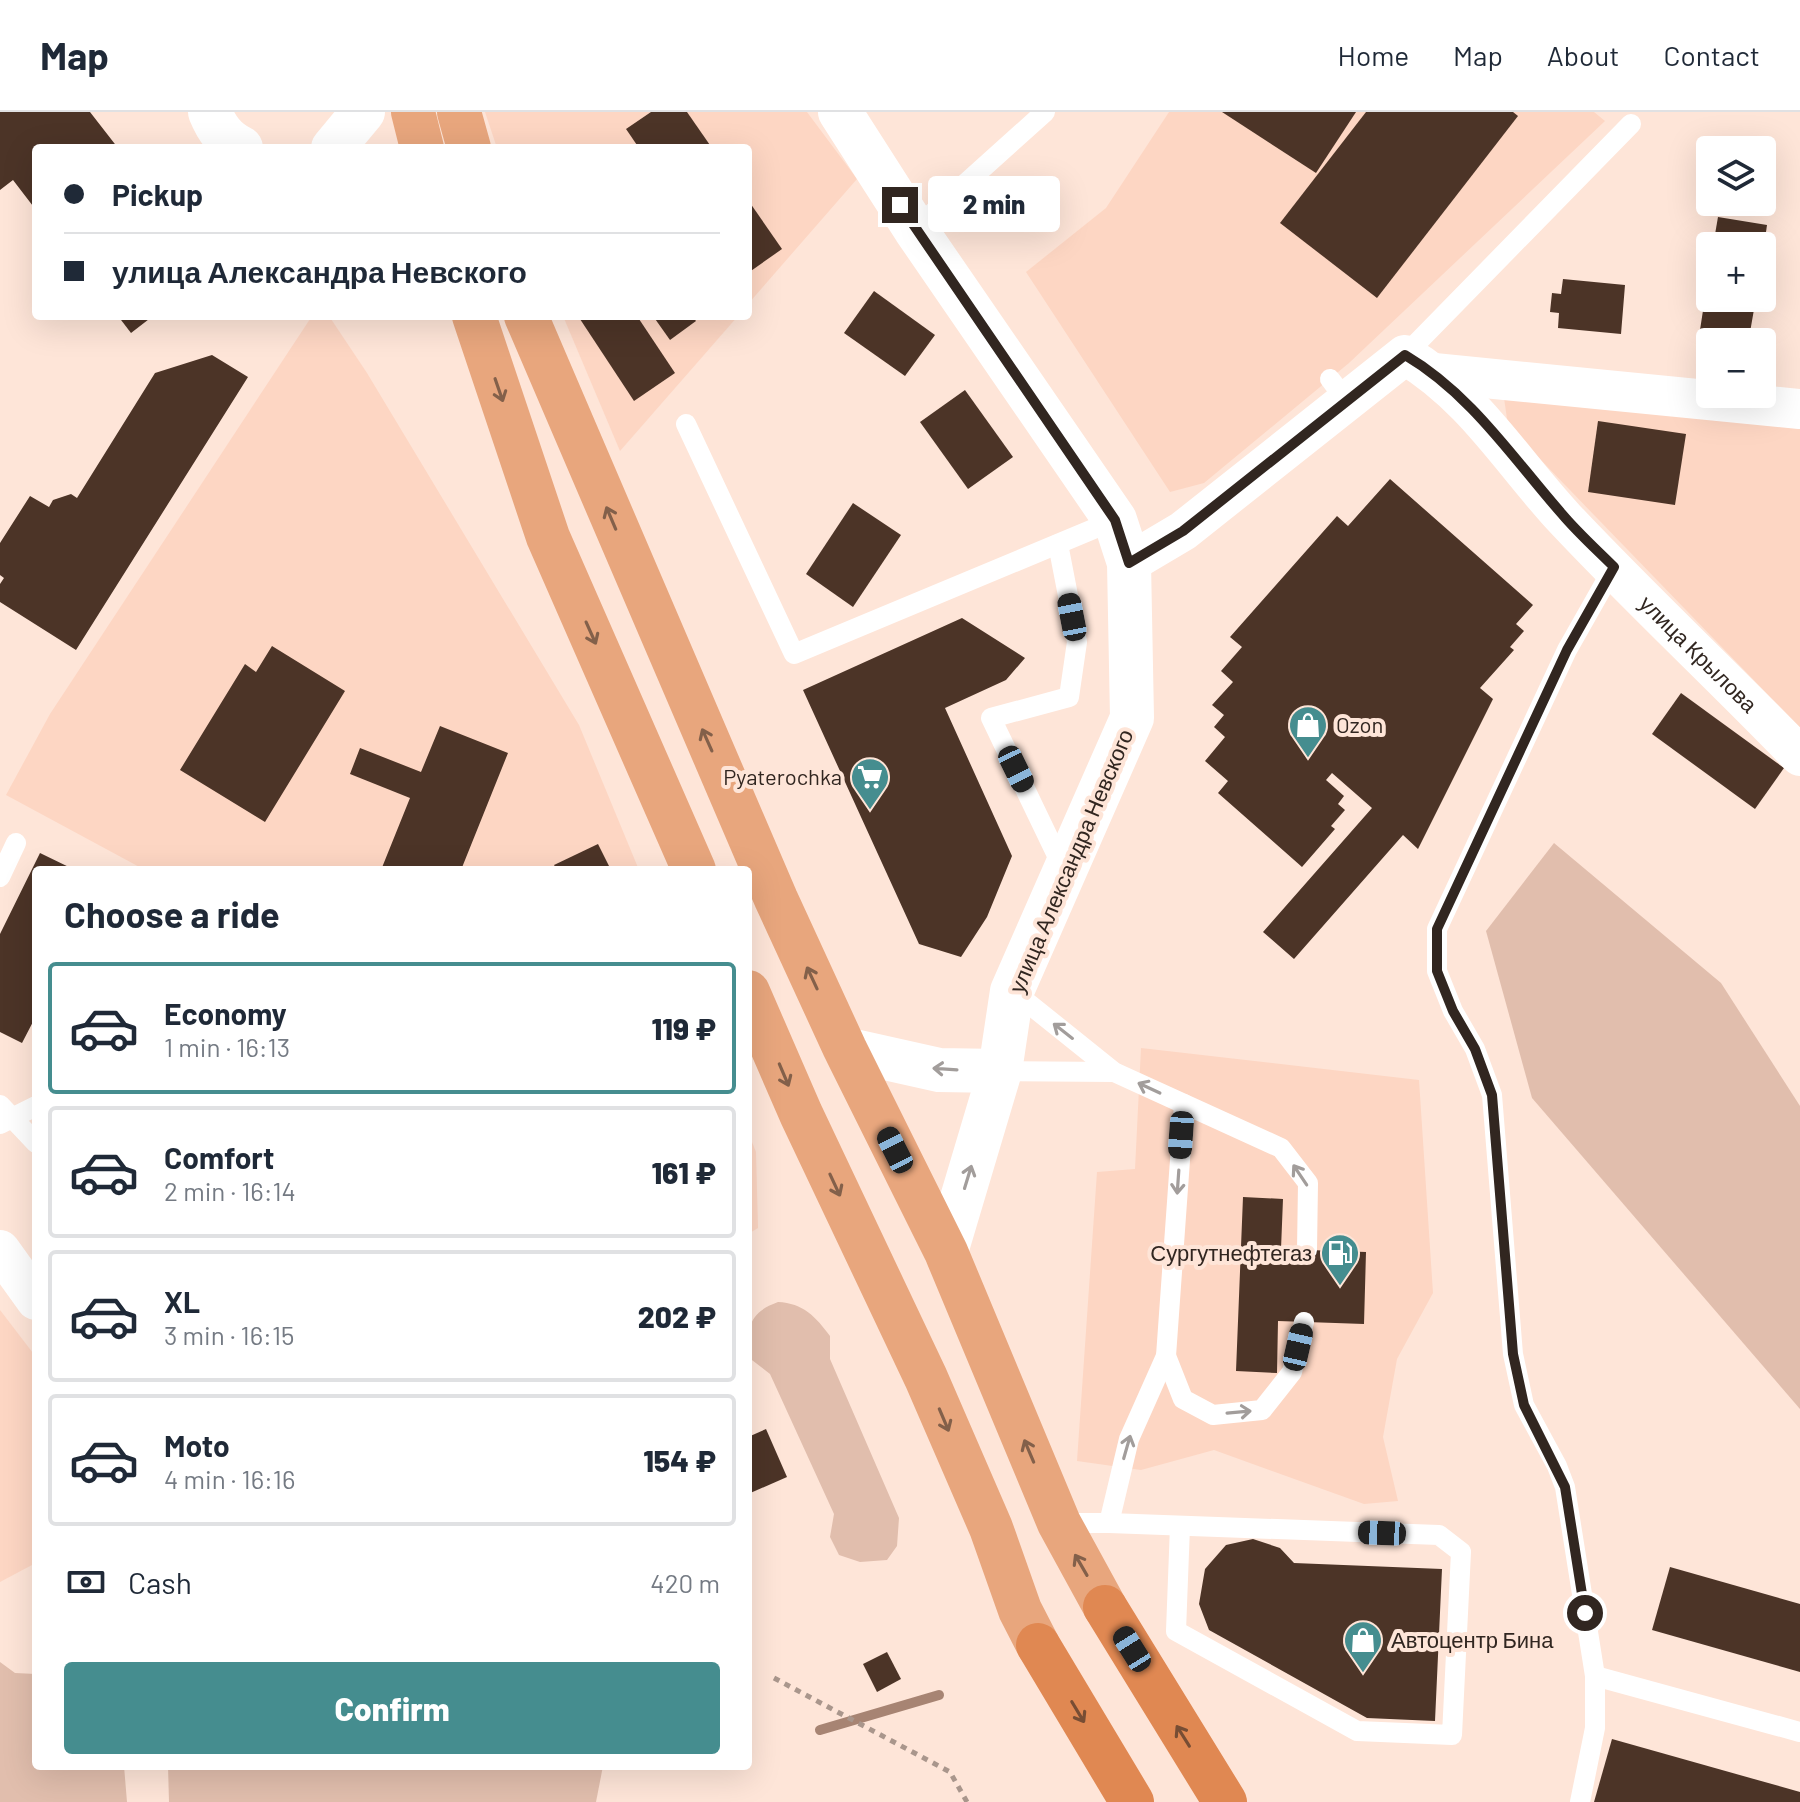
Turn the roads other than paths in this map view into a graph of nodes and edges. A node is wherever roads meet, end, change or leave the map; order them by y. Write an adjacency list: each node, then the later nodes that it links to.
1 (210, 112): 8 (street)
2 (363, 112): 9 (street)
3 (413, 112): 10 (main road)
4 (459, 112): 11 (main road)
5 (840, 112): 12 (street, улица Александра Невского)
6 (1045, 112): 12 (lane)
7 (1631, 124): 15 (lane)
8 (235, 144)
9 (336, 144)
10 (421, 144)
11 (468, 144)
12 (915, 229): 18 (street, улица Александра Невского)
13 (475, 320): 24 (main road, one-way to 24)
14 (528, 320): 29 (main road, one-way to 14)
15 (1420, 364): 16 (street); 20 (street); 21 (street, улица Крылова)
16 (1800, 409)
17 (686, 424): 19 (lane)
18 (1115, 520): 19 (lane); 20 (street, улица Александра Невского)
19 (1058, 544): 25 (lane)
20 (1129, 563): 25 (street, улица Александра Невского)
21 (1614, 567): 22 (street, улица Крылова); 47 (lane)
22 (1800, 756)
23 (16, 843): 26 (lane)
24 (692, 866)
25 (1065, 871): 27 (street, улица Александра Невского)
26 (0, 877)
27 (1012, 991): 30 (street, улица Александра Невского); 31 (lane, one-way to 27)
28 (752, 1001): 46 (main road, one-way to 46)
29 (845, 1049): 30 (street, one-way to 29); 38 (main road)
30 (1000, 1071): 31 (lane); 38 (street, улица Александра Невского, one-way to 30)
31 (1114, 1072): 32 (lane, one-way to 31)
32 (1184, 1104): 37 (lane, one-way to 32); 41 (lane, one-way to 41)
33 (32, 1107): 34 (lane)
34 (4, 1115): 35 (lane)
35 (32, 1140)
36 (0, 1250): 39 (street)
37 (1307, 1250)
38 (946, 1252): 42 (main road, one-way to 38)
39 (32, 1294)
40 (1304, 1322): 41 (lane, one-way to 40)
41 (1166, 1356): 43 (lane, one-way to 41)
42 (1059, 1523): 43 (lane); 45 (main road, one-way to 42)
43 (1109, 1523): 44 (lane)
44 (1180, 1526): 44 (lane)
45 (1105, 1607): 50 (highway, one-way to 45)
46 (1038, 1645): 49 (highway, one-way to 49)
47 (1595, 1676): 48 (lane); 51 (lane)
48 (1800, 1732)
49 (1132, 1802)
50 (1225, 1802)
51 (1580, 1802)

